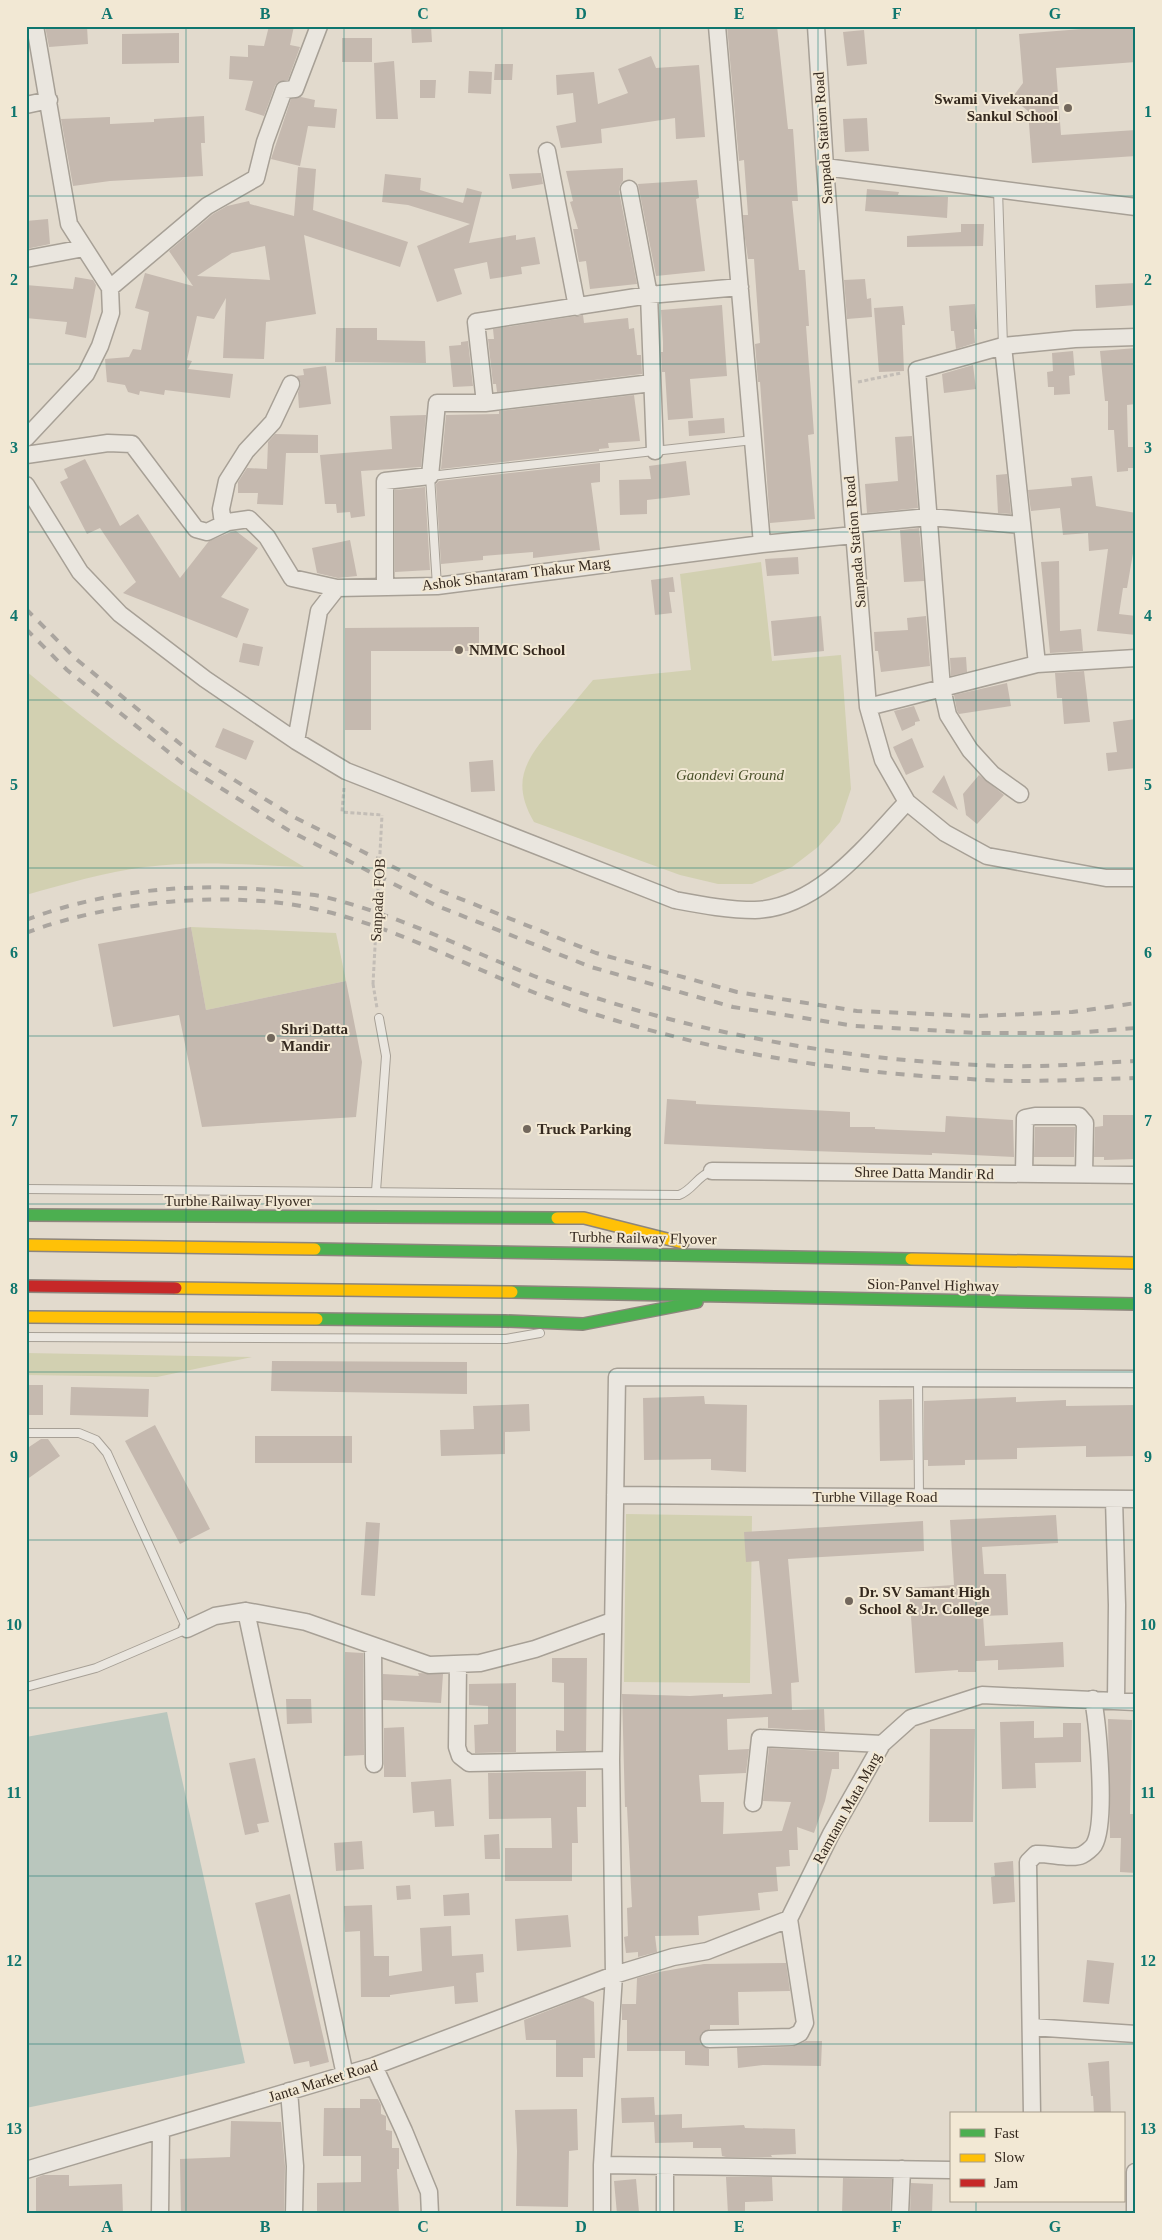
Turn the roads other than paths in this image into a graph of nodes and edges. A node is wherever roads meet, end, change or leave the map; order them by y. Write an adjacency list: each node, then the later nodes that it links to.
1 (35, 26): 5 (street)
2 (319, 26): 15 (street)
3 (717, 26): 14 (street)
4 (816, 26): 8 (street, Sanpada Station Road)
5 (49, 100): 6 (street); 12 (street)
6 (26, 105)
7 (547, 151): 17 (street)
8 (825, 167): 10 (street); 32 (street, Sanpada Station Road)
9 (629, 189): 16 (street)
10 (998, 190): 11 (street); 19 (lane)
11 (1136, 207)
12 (84, 248): 13 (street); 15 (street)
13 (26, 259)
14 (740, 287): 16 (street); 24 (street)
15 (110, 288): 23 (street)
16 (649, 296): 17 (street); 20 (street)
17 (577, 307): 22 (street)
18 (1136, 337): 19 (street)
19 (1003, 346): 29 (street); 31 (street)
20 (652, 383): 22 (street); 25 (street)
21 (291, 384): 30 (street)
22 (486, 403): 27 (street)
23 (26, 438)
24 (753, 440): 25 (lane); 33 (street)
25 (655, 451): 27 (lane)
26 (26, 455): 30 (street)
27 (430, 476): 34 (lane); 35 (street)
28 (26, 485): 41 (street)
29 (929, 517): 31 (street, Ashok Shantaram Thakur Marg); 32 (street, Ashok Shantaram Thakur Marg); 39 (street)
30 (223, 524): 36 (street, Ashok Shantaram Thakur Marg)
31 (1022, 525): 38 (street)
32 (854, 530): 33 (street, Ashok Shantaram Thakur Marg); 40 (street, Sanpada Station Road)
33 (762, 544): 34 (street, Ashok Shantaram Thakur Marg)
34 (438, 586): 35 (street, Ashok Shantaram Thakur Marg)
35 (385, 587): 36 (street, Ashok Shantaram Thakur Marg)
36 (337, 588): 41 (street)
37 (1136, 658): 38 (street)
38 (1037, 664): 39 (street)
39 (942, 688): 40 (street); 42 (street)
40 (868, 707): 43 (street, Sanpada Station Road)
41 (296, 741): 43 (street)
42 (1020, 794)
43 (907, 802): 44 (street, Sanpada Station Road)
44 (1136, 878)
45 (379, 1018): 51 (lane)
46 (712, 1171): 47 (street, Shree Datta Mandir Rd); 51 (lane)
47 (1024, 1174): 48 (street, Shree Datta Mandir Rd); 48 (street)
48 (1084, 1174): 49 (street, Shree Datta Mandir Rd)
49 (1136, 1174)
50 (26, 1189): 51 (lane)
51 (376, 1191)
52 (26, 1215): 55 (main road, Turbhe Railway Flyover)
53 (26, 1245): 54 (main road, Turbhe Railway Flyover)
54 (660, 1254): 55 (main road, Turbhe Railway Flyover); 57 (main road)
55 (731, 1255): 56 (main road, Sion-Panvel Highway)
56 (1136, 1263)
57 (628, 1265)
58 (26, 1286): 59 (main road)
59 (729, 1296): 60 (main road, Sion-Panvel Highway); 62 (main road)
60 (1136, 1304)
61 (26, 1318): 62 (main road)
62 (583, 1324): 63 (lane)
63 (26, 1337)
64 (918, 1378): 65 (street); 67 (street); 68 (lane)
65 (1136, 1379)
66 (26, 1433): 73 (lane)
67 (615, 1495): 68 (street, Turbhe Village Road); 72 (street)
68 (918, 1498): 69 (street, Turbhe Village Road)
69 (1114, 1499): 70 (street, Turbhe Village Road); 78 (street)
70 (1136, 1499)
71 (246, 1611): 73 (street); 74 (street); 90 (street)
72 (612, 1621): 75 (street); 81 (street)
73 (187, 1629): 76 (lane)
74 (373, 1646): 75 (street); 82 (street)
75 (458, 1664): 81 (street)
76 (26, 1687)
77 (1093, 1699): 78 (street, Ramtanu Mata Marg); 80 (street, Ramtanu Mata Marg); 86 (street)
78 (1116, 1701): 79 (street, Ramtanu Mata Marg)
79 (1136, 1702)
80 (882, 1744): 83 (street); 84 (street, Ramtanu Mata Marg)
81 (611, 1760): 85 (street)
82 (374, 1764)
83 (753, 1803)
84 (789, 1919): 85 (street); 88 (street)
85 (614, 1975): 89 (street, Janta Market Road); 94 (street)
86 (1030, 2027): 87 (street); 92 (street)
87 (1136, 2034)
88 (709, 2039)
89 (374, 2066): 90 (street, Janta Market Road); 102 (street)
90 (345, 2075): 91 (street, Janta Market Road)
91 (290, 2091): 93 (street, Janta Market Road); 101 (street)
92 (1032, 2112)
93 (161, 2130): 97 (street, Janta Market Road); 100 (street)
94 (602, 2165): 95 (street); 103 (street)
95 (665, 2166): 96 (street); 104 (street)
96 (902, 2169): 98 (street); 105 (street)
97 (26, 2170)
98 (950, 2170)
99 (1131, 2172): 106 (street)
100 (160, 2214)
101 (294, 2214)
102 (430, 2214)
103 (602, 2214)
104 (665, 2214)
105 (900, 2214)
106 (1135, 2214)

